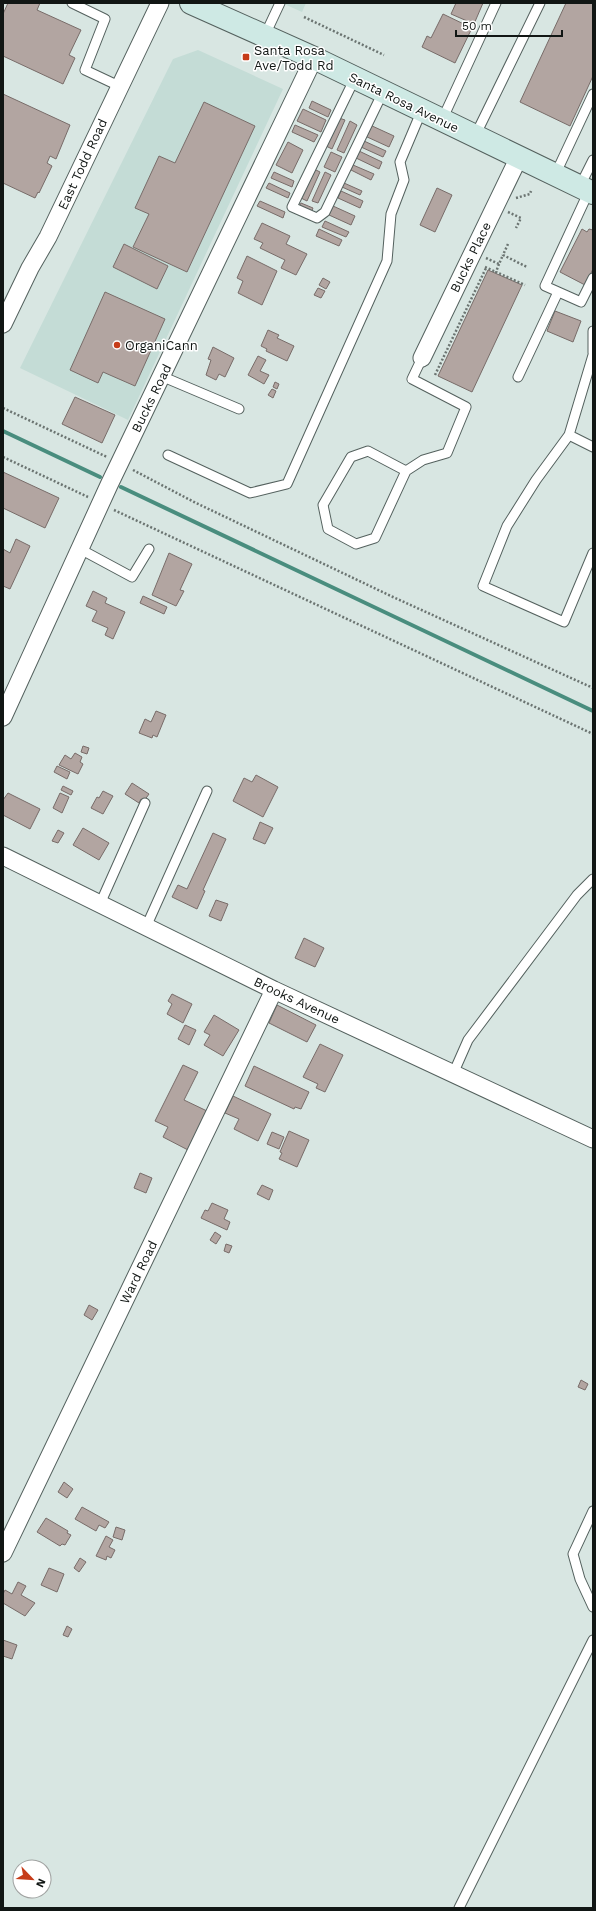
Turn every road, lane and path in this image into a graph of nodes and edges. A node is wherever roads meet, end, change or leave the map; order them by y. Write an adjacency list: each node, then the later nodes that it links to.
1 (72, 3): 12 (lane)
2 (160, 3): 12 (street, East Todd Road)
3 (191, 3): 8 (main road, Santa Rosa Avenue)
4 (280, 3): 8 (lane)
5 (496, 3): 16 (lane)
6 (540, 3): 17 (lane)
7 (304, 17): 9 (path)
8 (264, 35): 10 (main road, Santa Rosa Avenue)
9 (384, 55)
10 (314, 58): 11 (main road, Santa Rosa Avenue); 42 (street, Bucks Road)
11 (355, 78): 13 (main road, Santa Rosa Avenue); 13 (lane)
12 (119, 86): 37 (street, East Todd Road)
13 (383, 92): 15 (main road, Santa Rosa Avenue)
14 (593, 94): 20 (lane)
15 (422, 110): 16 (main road, Santa Rosa Avenue); 48 (lane)
16 (442, 120): 17 (main road, Santa Rosa Avenue)
17 (475, 136): 18 (main road, Santa Rosa Avenue)
18 (519, 157): 20 (main road, Santa Rosa Avenue); 40 (street, Bucks Place)
19 (593, 160): 21 (lane)
20 (555, 175): 21 (main road, Santa Rosa Avenue)
21 (587, 190): 36 (lane)
22 (531, 192): 23 (path)
23 (510, 203)
24 (508, 207): 25 (path)
25 (516, 228)
26 (508, 244): 27 (path)
27 (503, 255): 29 (path); 31 (path)
28 (494, 262): 29 (path)
29 (499, 264): 33 (path)
30 (480, 265): 32 (path)
31 (527, 267)
32 (486, 268): 33 (path); 41 (path)
33 (496, 272): 35 (path)
34 (593, 278): 36 (lane)
35 (524, 285)
36 (558, 292): 43 (lane)
37 (3, 324)
38 (593, 331): 39 (lane)
39 (593, 354): 46 (lane)
40 (422, 358): 51 (lane)
41 (435, 375)
42 (161, 376): 45 (lane); 50 (street, Bucks Road)
43 (518, 377)
44 (3, 408): 50 (path)
45 (239, 409)
46 (569, 435): 47 (lane); 55 (lane)
47 (593, 447)
48 (168, 454)
49 (3, 457): 52 (path)
50 (119, 463): 52 (street, Bucks Road); 56 (path)
51 (406, 471): 51 (lane)
52 (101, 503): 53 (street, Bucks Road); 58 (path)
53 (80, 549): 54 (lane); 57 (street, Bucks Road)
54 (150, 549)
55 (593, 553)
56 (593, 688)
57 (3, 718)
58 (593, 734)
59 (207, 791): 64 (lane)
60 (145, 803): 63 (lane)
61 (3, 856): 63 (street, Brooks Avenue)
62 (593, 879): 66 (lane)
63 (100, 904): 64 (street, Brooks Avenue)
64 (146, 927): 65 (street, Brooks Avenue)
65 (274, 990): 66 (street, Brooks Avenue); 69 (street, Ward Road)
66 (453, 1074): 67 (street, Brooks Avenue)
67 (593, 1139)
68 (593, 1511): 70 (lane)
69 (3, 1553)
70 (593, 1607)
71 (593, 1640): 72 (lane)
72 (459, 1908)

